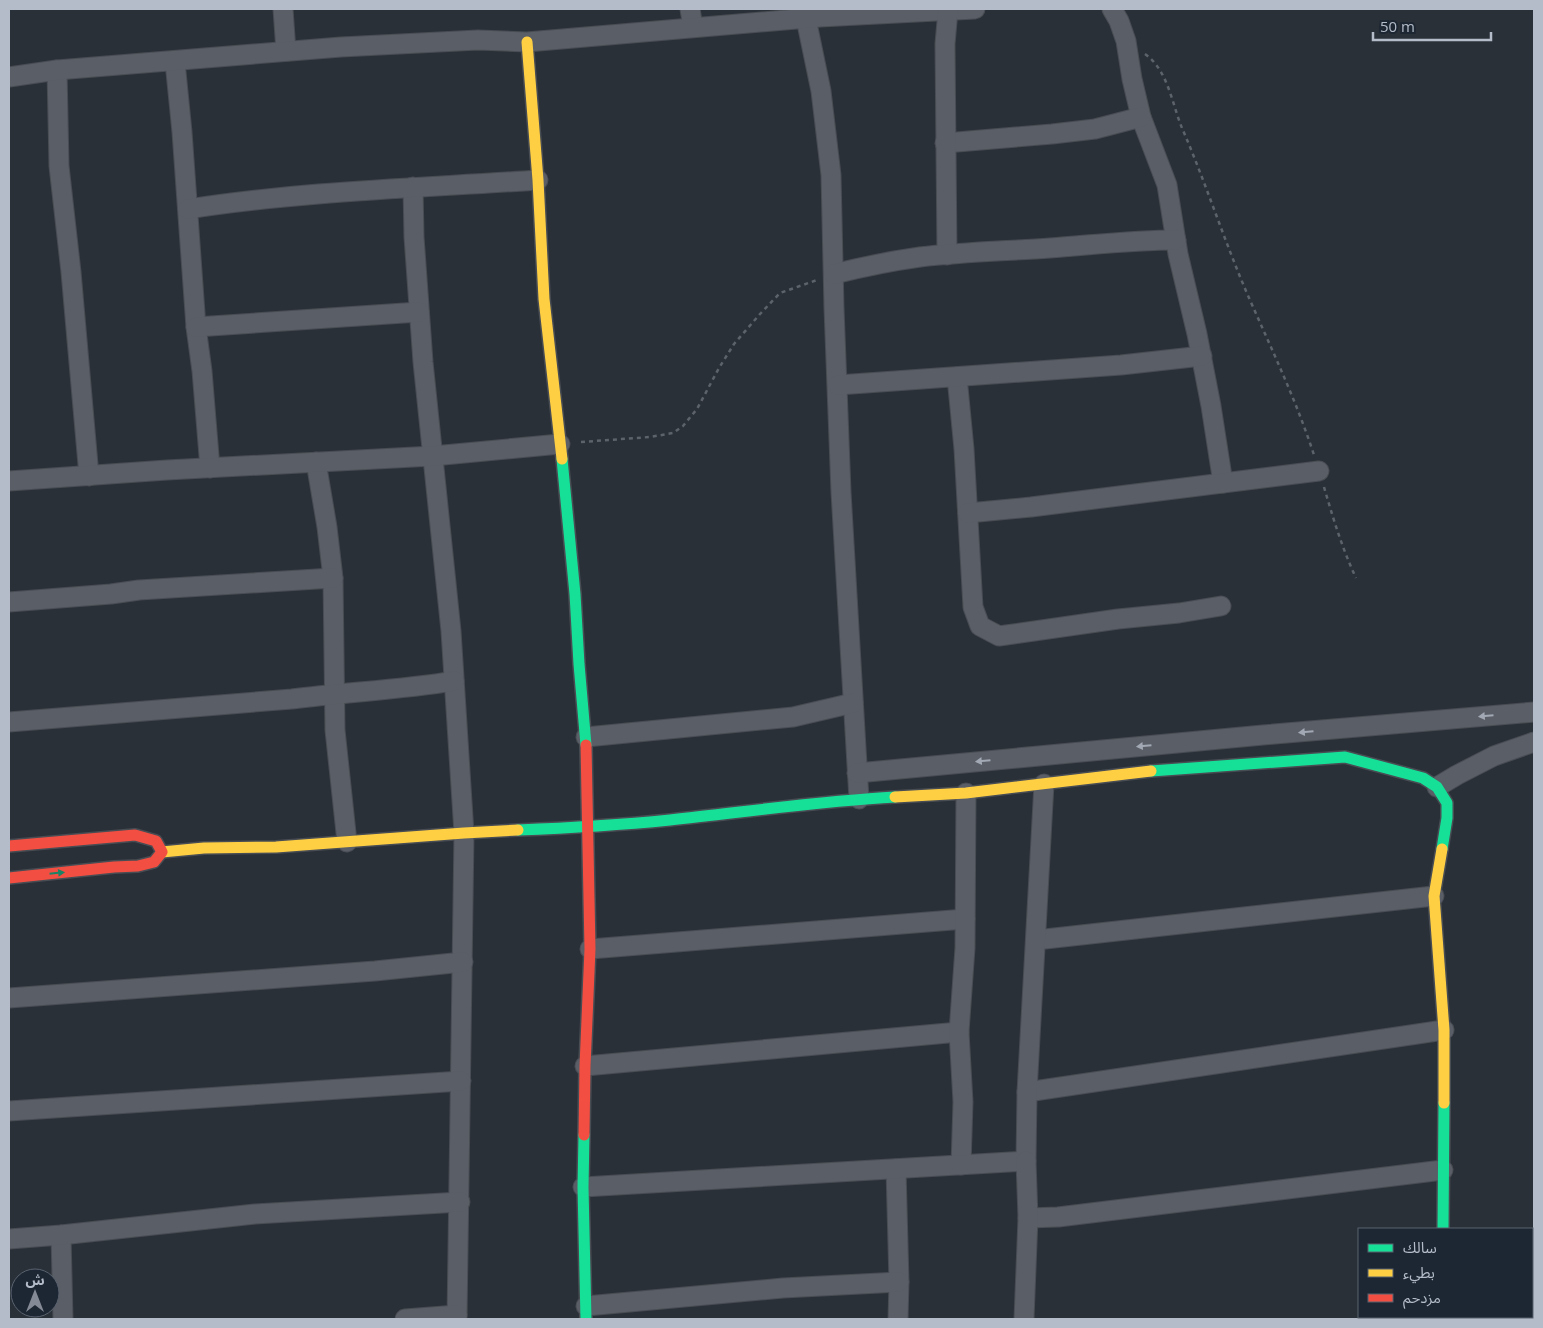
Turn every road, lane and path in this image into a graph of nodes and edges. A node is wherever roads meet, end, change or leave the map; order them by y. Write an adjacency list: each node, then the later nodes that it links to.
1 (283, 9): 10 (street)
2 (975, 9): 5 (street)
3 (1112, 9): 8 (street)
4 (918, 10): 5 (street); 6 (street)
5 (948, 10): 15 (street)
6 (805, 13): 7 (street); 21 (street)
7 (692, 18): 9 (street)
8 (1126, 41): 14 (street); 31 (path)
9 (527, 42): 10 (street); 16 (street)
10 (286, 51): 11 (street)
11 (175, 62): 12 (street); 18 (street)
12 (57, 70): 13 (street); 32 (street)
13 (9, 77)
14 (1142, 117): 15 (street); 19 (street)
15 (946, 142): 20 (street)
16 (538, 180): 17 (street); 27 (street)
17 (413, 187): 18 (street); 22 (street)
18 (188, 209): 23 (street)
19 (1176, 240): 20 (street); 24 (street)
20 (947, 255): 21 (street)
21 (834, 274): 26 (street); 27 (path)
22 (419, 312): 23 (street); 28 (street)
23 (196, 326): 30 (street)
24 (1202, 356): 25 (street); 34 (street)
25 (957, 377): 26 (street); 35 (street)
26 (838, 385): 42 (street)
27 (560, 444): 28 (street); 46 (street)
28 (433, 456): 29 (street); 40 (street)
29 (316, 462): 30 (street); 36 (street)
30 (210, 468): 32 (street)
31 (1319, 472): 34 (street); 37 (path)
32 (88, 476): 33 (street)
33 (9, 481)
34 (1223, 483): 35 (street)
35 (968, 513): 39 (street)
36 (332, 578): 38 (street); 41 (street)
37 (1356, 578)
38 (9, 602)
39 (1221, 606)
40 (454, 681): 41 (street); 55 (street)
41 (334, 694): 44 (street); 56 (street)
42 (853, 703): 46 (street); 49 (street)
43 (1534, 712): 45 (street, one-way to 45)
44 (9, 722)
45 (1343, 728): 48 (street); 49 (street, one-way to 49)
46 (586, 737): 54 (street)
47 (1534, 742): 51 (street)
48 (1345, 756): 50 (street); 51 (street)
49 (857, 773): 53 (street)
50 (1044, 784): 52 (street); 62 (street)
51 (1437, 787): 60 (street)
52 (966, 793): 53 (street); 61 (street)
53 (859, 799): 54 (street)
54 (590, 827): 55 (street); 63 (street)
55 (464, 833): 56 (street); 64 (street)
56 (347, 842): 58 (street)
57 (9, 846): 58 (street)
58 (162, 852): 59 (street, one-way to 58)
59 (9, 878)
60 (1434, 896): 62 (street); 66 (street)
61 (965, 919): 63 (street); 67 (street)
62 (1036, 940): 70 (street)
63 (590, 949): 68 (street)
64 (463, 962): 65 (street); 69 (street)
65 (9, 998)
66 (1444, 1030): 70 (street); 75 (street)
67 (959, 1032): 68 (street); 73 (street)
68 (585, 1066): 76 (street)
69 (461, 1080): 71 (street); 77 (street)
70 (1027, 1092): 72 (street)
71 (9, 1111)
72 (1026, 1161): 73 (street); 78 (street)
73 (961, 1165): 74 (street)
74 (896, 1169): 76 (street); 82 (street)
75 (1443, 1170): 78 (street); 79 (street)
76 (583, 1187): 83 (street)
77 (460, 1202): 80 (street); 84 (street)
78 (1028, 1218): 88 (street)
79 (1443, 1228)
80 (61, 1235): 81 (street); 85 (street)
81 (9, 1239)
82 (899, 1282): 83 (street); 87 (street)
83 (586, 1312)
84 (457, 1317): 86 (street)
85 (62, 1319)
86 (405, 1319)
87 (898, 1319)
88 (1024, 1319)

